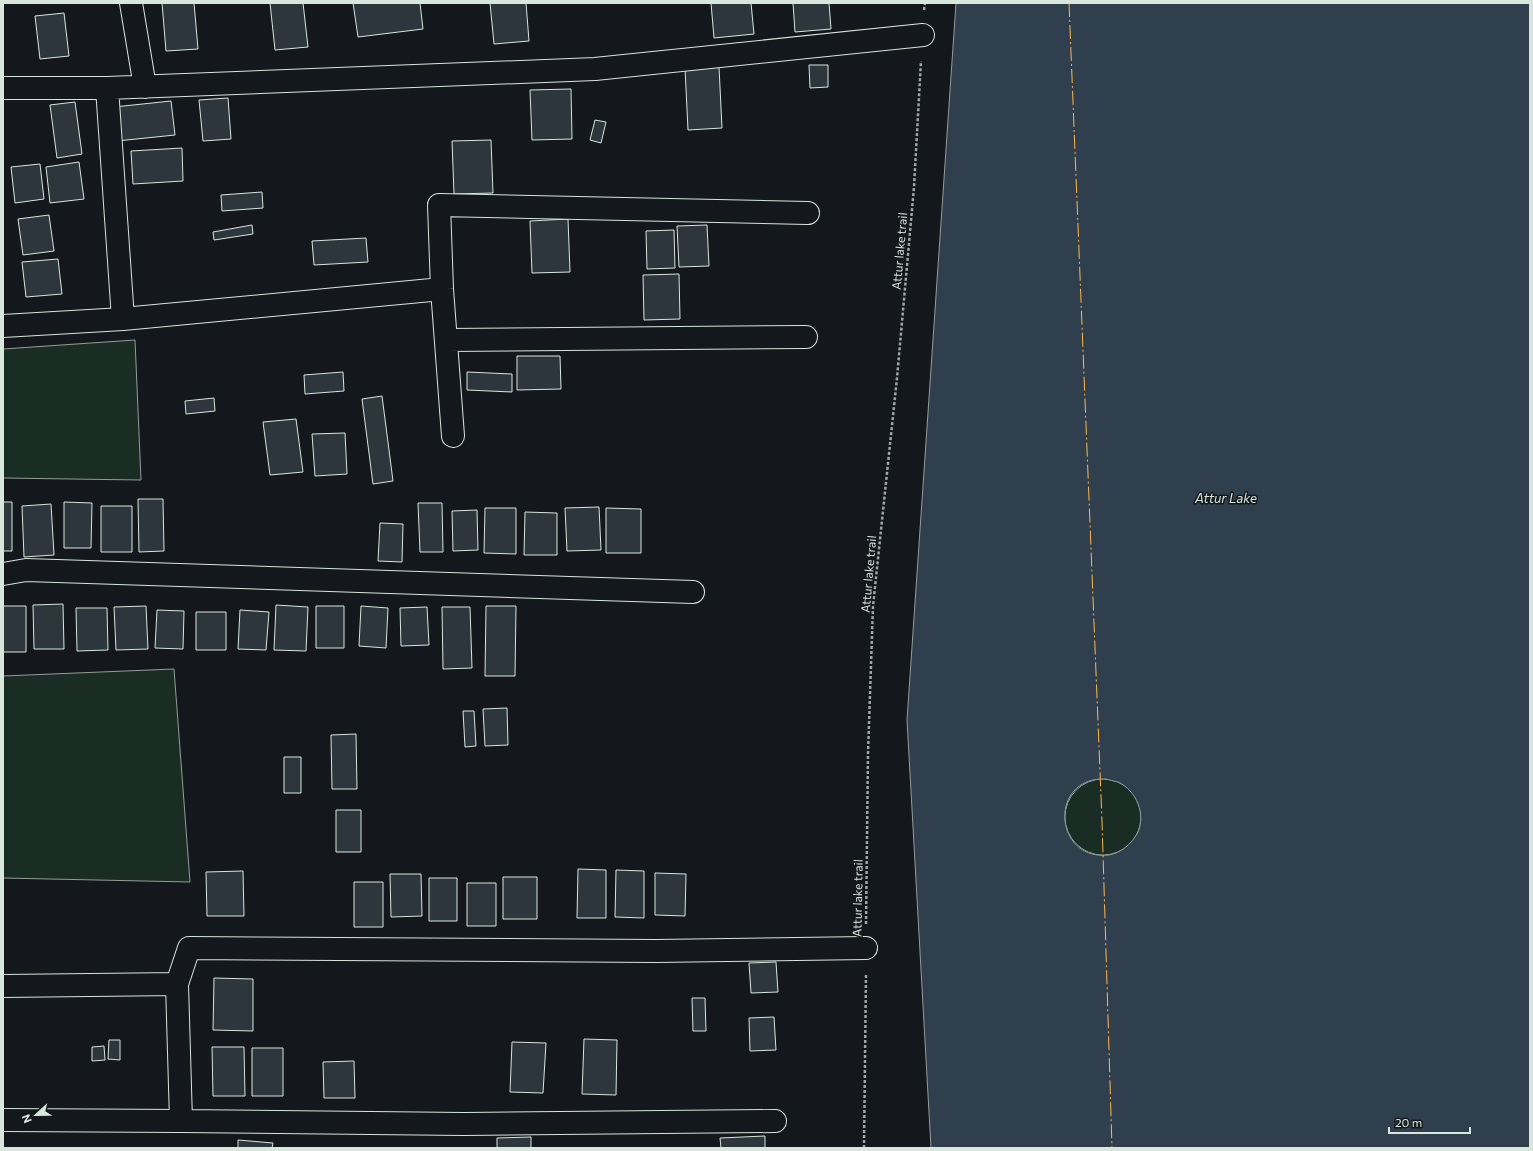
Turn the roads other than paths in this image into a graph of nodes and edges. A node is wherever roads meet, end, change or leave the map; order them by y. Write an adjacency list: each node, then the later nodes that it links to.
1 (131, 3): 3 (street)
2 (923, 35): 3 (street)
3 (145, 87): 5 (street)
4 (3, 88): 5 (street)
5 (107, 88): 8 (street)
6 (808, 213): 7 (street)
7 (442, 290): 8 (street); 11 (street)
8 (123, 319): 9 (street)
9 (3, 326)
10 (806, 337): 11 (street)
11 (446, 340): 12 (street)
12 (453, 436)
13 (3, 574): 14 (street)
14 (693, 592)
15 (866, 948): 16 (street)
16 (177, 984): 17 (street); 19 (street)
17 (3, 986)
18 (3, 1120): 19 (street)
19 (181, 1121): 20 (street)
20 (775, 1121)

